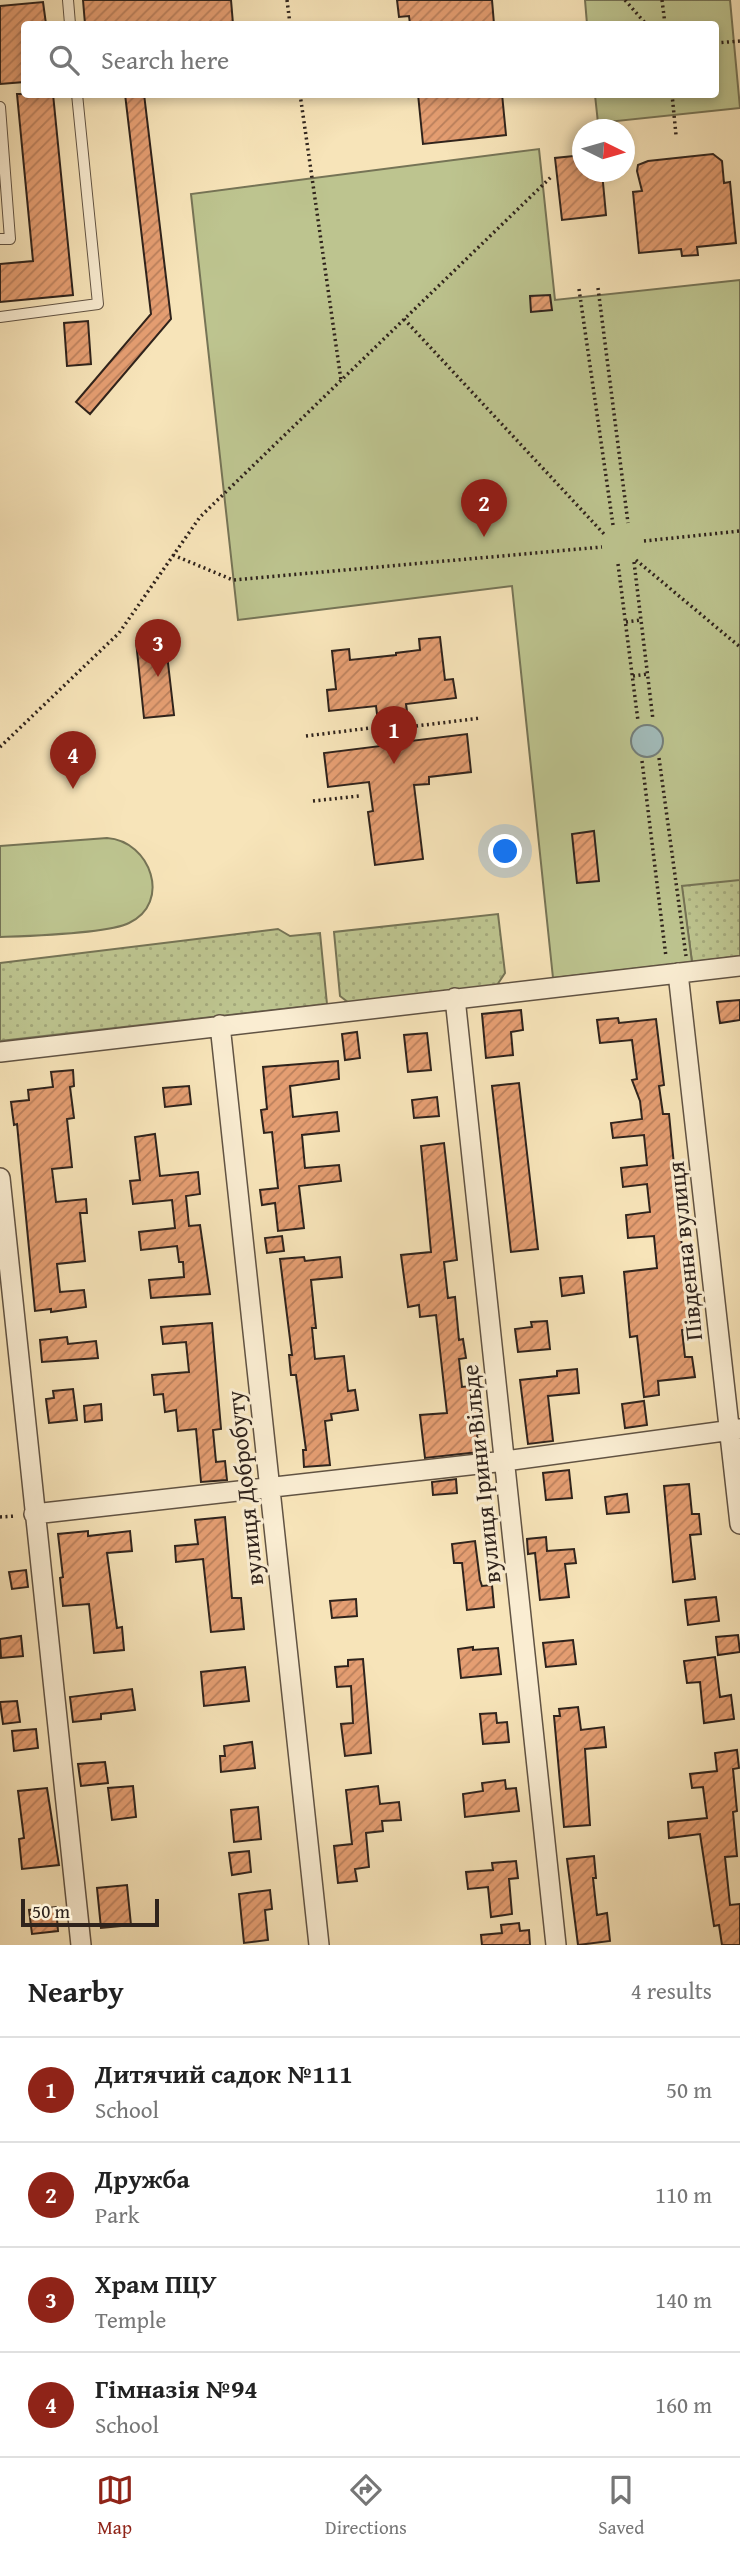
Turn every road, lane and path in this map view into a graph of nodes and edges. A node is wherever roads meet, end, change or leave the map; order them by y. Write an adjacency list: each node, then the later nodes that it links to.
1 (68, 0): 5 (lane)
2 (287, 0): 6 (path)
3 (625, 0): 7 (path)
4 (662, 0): 8 (path)
5 (70, 21)
6 (290, 21)
7 (643, 21)
8 (665, 21)
9 (740, 41): 10 (path)
10 (719, 43)
11 (77, 98): 20 (lane)
12 (301, 98): 22 (path)
13 (672, 98): 15 (path)
14 (0, 107): 17 (lane)
15 (676, 135)
16 (551, 177): 21 (path)
17 (0, 239)
18 (598, 288): 23 (path)
19 (579, 289): 24 (path)
20 (0, 317)
21 (404, 320): 22 (path); 26 (path)
22 (341, 380): 29 (path)
23 (628, 523)
24 (613, 525)
25 (740, 531): 27 (path)
26 (604, 534)
27 (644, 541)
28 (602, 547): 29 (path)
29 (173, 555): 42 (path)
30 (618, 564): 32 (path)
31 (641, 620): 32 (path); 33 (path); 34 (path)
32 (625, 622): 35 (path)
33 (740, 647)
34 (648, 674): 35 (path); 37 (path)
35 (632, 676): 38 (path)
36 (481, 718): 39 (path)
37 (653, 720)
38 (638, 721)
39 (416, 726)
40 (370, 728): 41 (path)
41 (306, 736)
42 (0, 747)
43 (659, 758): 48 (path)
44 (642, 761): 48 (path)
45 (359, 796): 46 (path)
46 (313, 801)
47 (740, 966): 48 (street)
48 (678, 973): 49 (street); 53 (street, Південна вулиця)
49 (456, 998): 50 (street); 54 (street, вулиця Ірини Вільде)
50 (220, 1026): 51 (street); 55 (street, вулиця Добробуту)
51 (0, 1052)
52 (0, 1178): 56 (street)
53 (735, 1430): 54 (street); 57 (street, Південна вулиця)
54 (505, 1461): 55 (street); 60 (street, вулиця Ірини Вільде)
55 (270, 1488): 56 (street); 59 (street, вулиця Добробуту)
56 (34, 1514): 58 (street)
57 (740, 1524)
58 (80, 1945)
59 (319, 1945)
60 (556, 1945)

